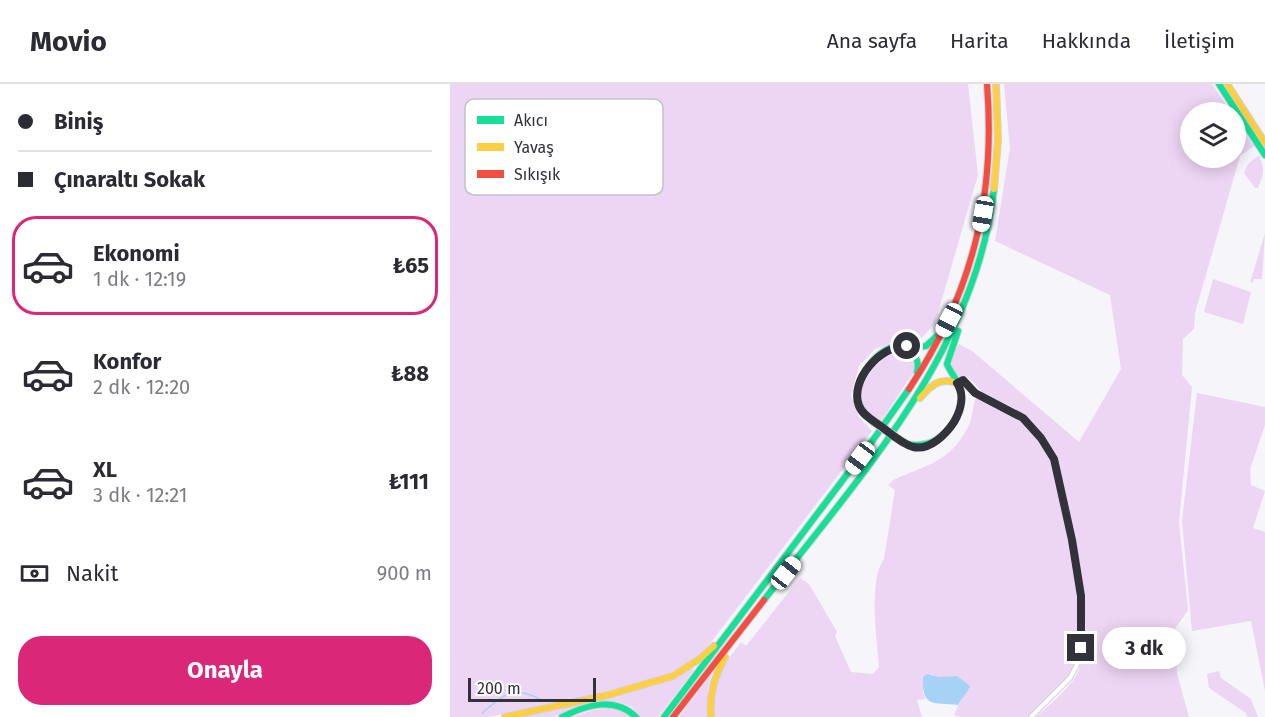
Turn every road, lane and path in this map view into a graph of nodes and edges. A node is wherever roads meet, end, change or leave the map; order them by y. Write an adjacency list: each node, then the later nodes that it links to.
1 (987, 84): 8 (main road)
2 (996, 84): 7 (main road)
3 (1219, 84): 6 (main road)
4 (1227, 84): 5 (main road)
5 (1265, 143)
6 (1265, 155)
7 (977, 271): 10 (main road); 12 (main road)
8 (949, 320): 9 (main road); 11 (main road)
9 (903, 346): 10 (main road, bridge); 11 (main road)
10 (957, 383): 12 (main road); 21 (street)
11 (900, 403): 13 (main road)
12 (887, 441): 14 (main road)
13 (740, 618): 15 (main road); 18 (main road)
14 (731, 644): 19 (main road); 20 (main road)
15 (505, 717)
16 (562, 717): 17 (main road)
17 (636, 717)
18 (664, 717)
19 (673, 717)
20 (711, 717)
21 (1031, 717)

